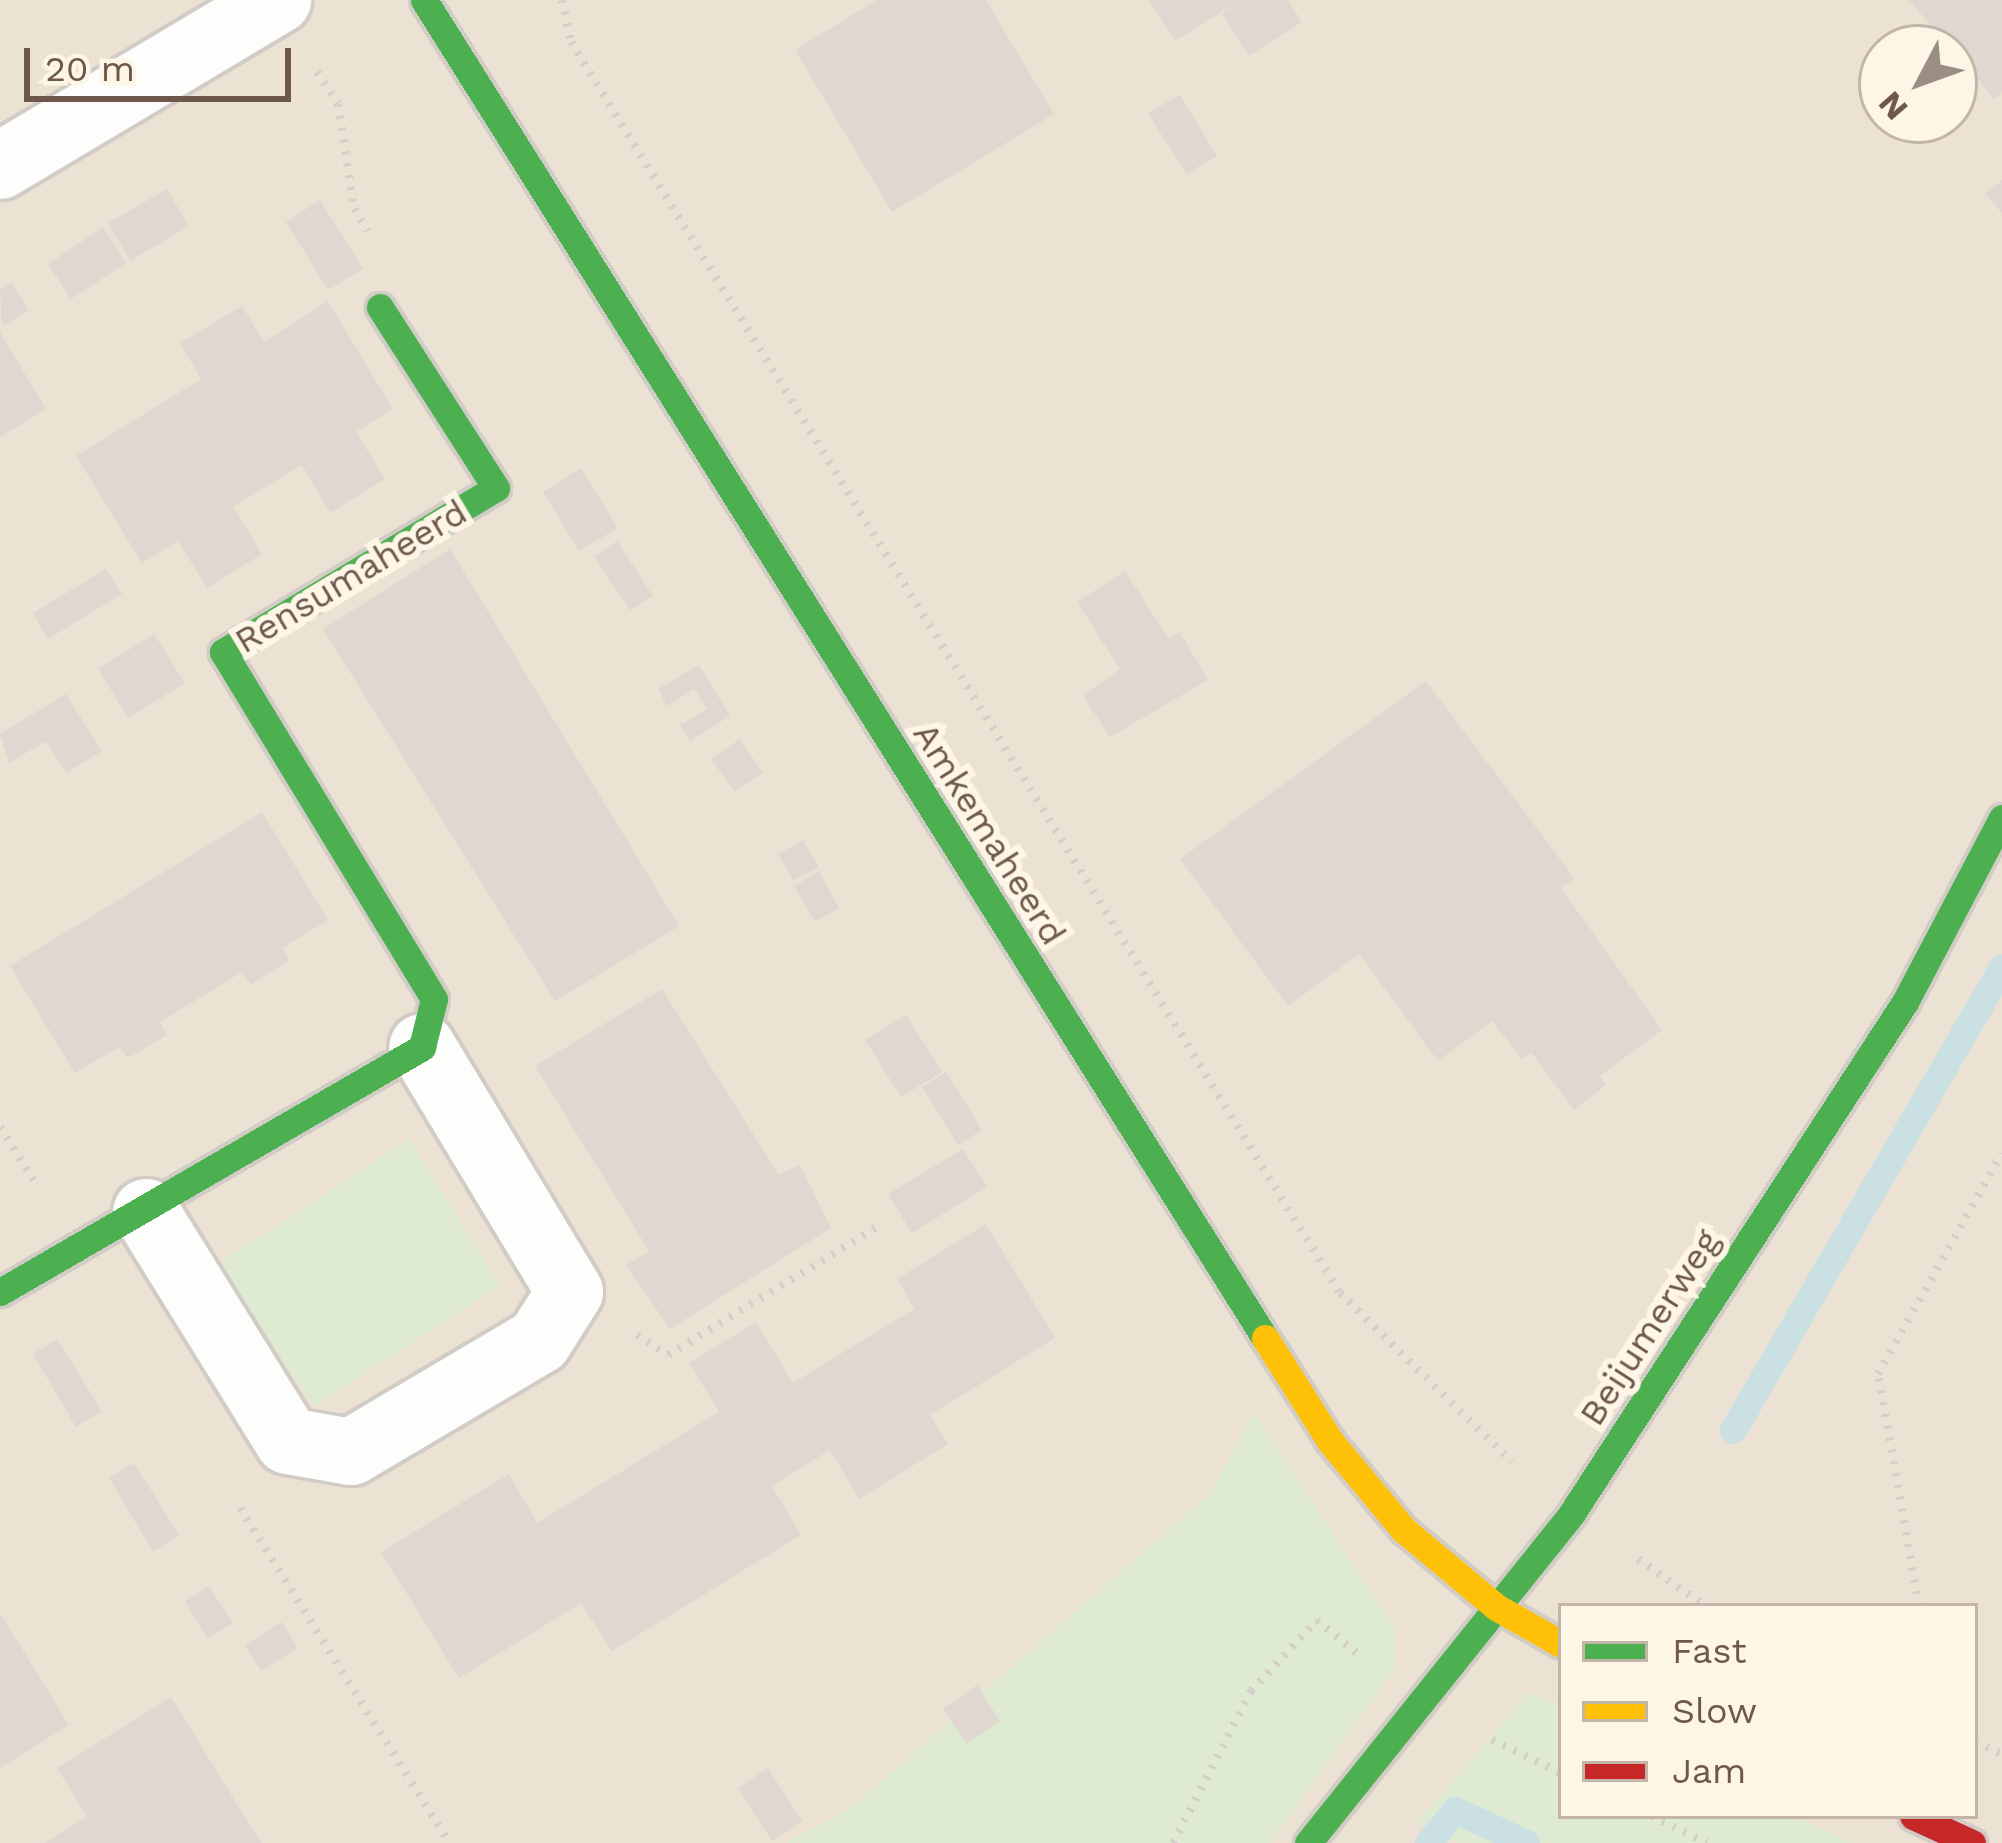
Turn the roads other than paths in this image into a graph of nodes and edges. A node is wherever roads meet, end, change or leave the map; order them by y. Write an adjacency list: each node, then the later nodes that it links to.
1 (424, 0): 9 (street, Amkemaheerd)
2 (275, 2): 3 (street)
3 (0, 166)
4 (380, 307): 6 (street, Rensumaheerd)
5 (2002, 818): 9 (street, Beijumerweg)
6 (422, 1047): 7 (street); 7 (street)
7 (146, 1212): 8 (street)
8 (0, 1292)
9 (1496, 1607): 10 (street, Amkemaheerd); 12 (street, Beijumerweg)
10 (1558, 1643)
11 (1920, 1819): 13 (street)
12 (1308, 1843)
13 (1972, 1843)

